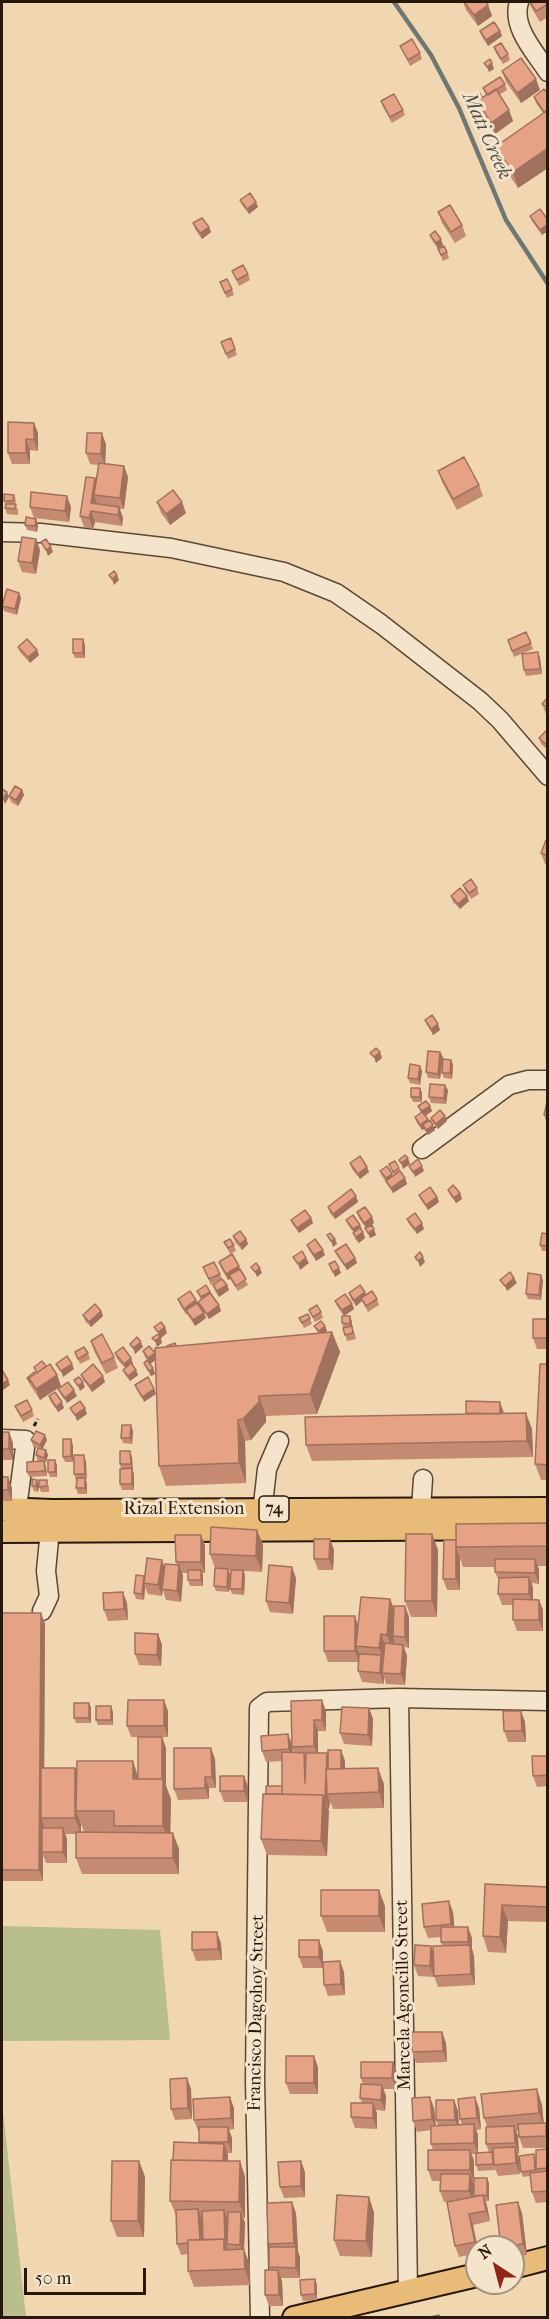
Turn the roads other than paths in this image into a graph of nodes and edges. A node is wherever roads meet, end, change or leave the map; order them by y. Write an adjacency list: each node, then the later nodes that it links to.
1 (519, 2): 2 (street)
2 (548, 72)
3 (2, 532): 4 (street)
4 (548, 776)
5 (548, 1080): 6 (street)
6 (422, 1149)
7 (2, 1439): 10 (street)
8 (279, 1441): 13 (street)
9 (423, 1479): 11 (street)
10 (9, 1509): 15 (main road, Rizal Extension / 74)
11 (421, 1509): 12 (main road, Rizal Extension / 74); 14 (main road, Rizal Extension / 74)
12 (548, 1509)
13 (262, 1519): 14 (main road, Rizal Extension / 74); 15 (main road, Rizal Extension / 74)
14 (285, 1519): 16 (main road, Rizal Extension / 74)
15 (51, 1521): 17 (main road, Rizal Extension / 74); 18 (street)
16 (548, 1528)
17 (2, 1531)
18 (42, 1611)
19 (399, 1698): 20 (street); 24 (street, Marcela Agoncillo Street); 26 (street, Francisco Dagohoy Street)
20 (548, 1701)
21 (548, 2258): 22 (main road)
22 (525, 2263)
23 (465, 2279): 24 (main road)
24 (408, 2292): 25 (main road)
25 (300, 2317)
26 (260, 2318)

